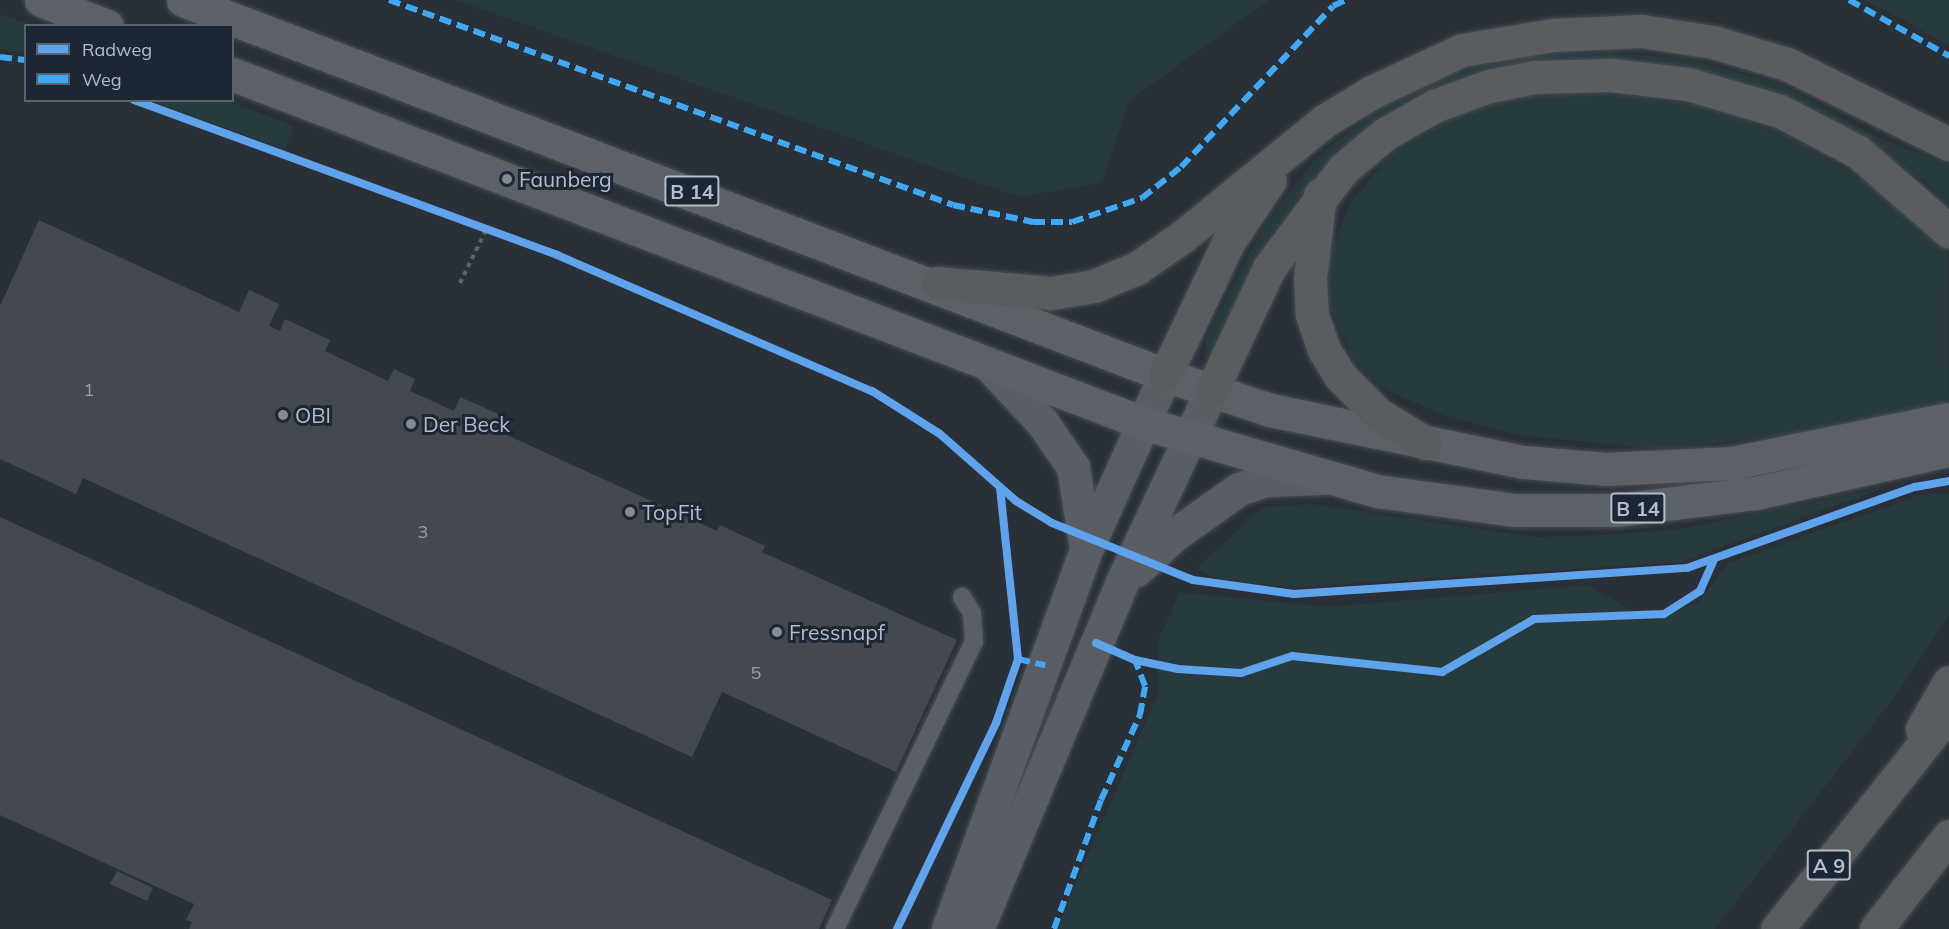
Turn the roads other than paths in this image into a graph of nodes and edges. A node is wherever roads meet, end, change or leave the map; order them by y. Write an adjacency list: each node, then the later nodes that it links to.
1 (41, 0): 3 (main road)
2 (183, 0): 9 (main road, B 14)
3 (102, 24)
4 (234, 75): 10 (main road, B 14)
5 (1949, 144): 6 (highway)
6 (1293, 149): 9 (highway); 11 (highway)
7 (1320, 195): 8 (highway); 12 (highway); 16 (highway)
8 (1949, 231)
9 (937, 284): 11 (main road, B 14)
10 (987, 363): 14 (main road, B 14); 19 (main road)
11 (1165, 375): 12 (main road, B 14); 14 (main road)
12 (1211, 392): 15 (main road); 16 (main road, B 14)
13 (1949, 419): 16 (main road, B 14)
14 (1143, 423): 15 (main road, B 14); 19 (main road)
15 (1191, 437): 18 (main road, B 14); 20 (main road)
16 (1425, 442)
17 (1949, 450): 18 (main road, B 14)
18 (1324, 478): 20 (main road)
19 (1086, 549): 27 (main road)
20 (1121, 584): 28 (main road)
21 (962, 597): 26 (lane)
22 (1949, 682): 24 (highway)
23 (1949, 713): 24 (highway, A 9)
24 (1880, 800): 29 (highway, A 9)
25 (1949, 836): 30 (highway)
26 (835, 929)
27 (948, 929)
28 (977, 929)
29 (1777, 929)
30 (1876, 929)

